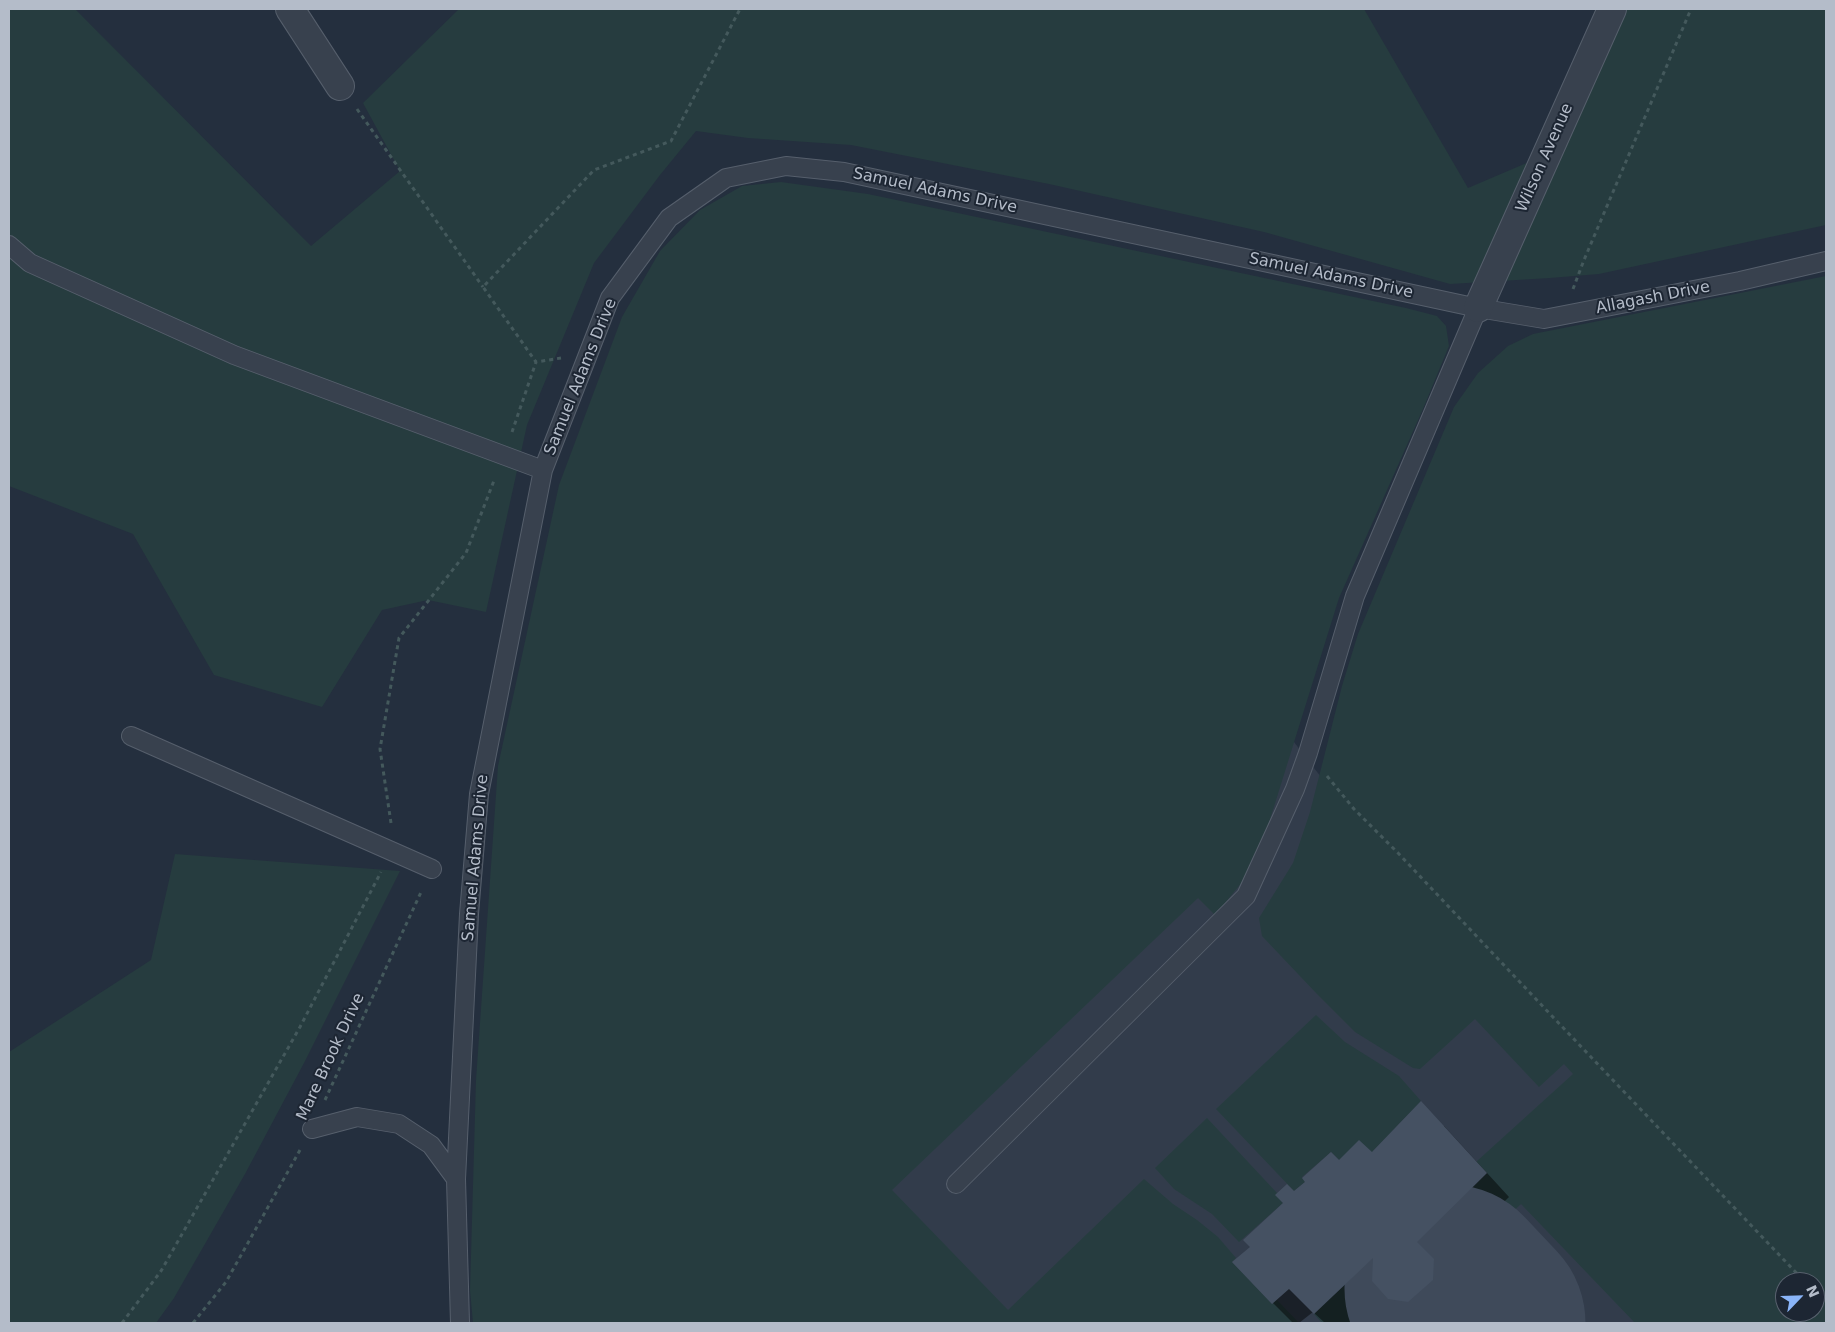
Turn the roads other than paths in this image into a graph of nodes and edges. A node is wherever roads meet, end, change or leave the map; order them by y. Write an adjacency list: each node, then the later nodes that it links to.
1 (290, 9): 3 (street)
2 (1612, 9): 6 (street, Wilson Avenue)
3 (340, 86)
4 (9, 245): 7 (lane)
5 (1826, 262): 6 (lane, Allagash Drive)
6 (1478, 308): 7 (lane, Samuel Adams Drive); 12 (lane)
7 (543, 470): 11 (lane, Samuel Adams Drive)
8 (131, 736): 9 (lane)
9 (432, 869)
10 (312, 1129): 11 (lane)
11 (456, 1179): 13 (lane, Samuel Adams Drive)
12 (956, 1184)
13 (460, 1323)

